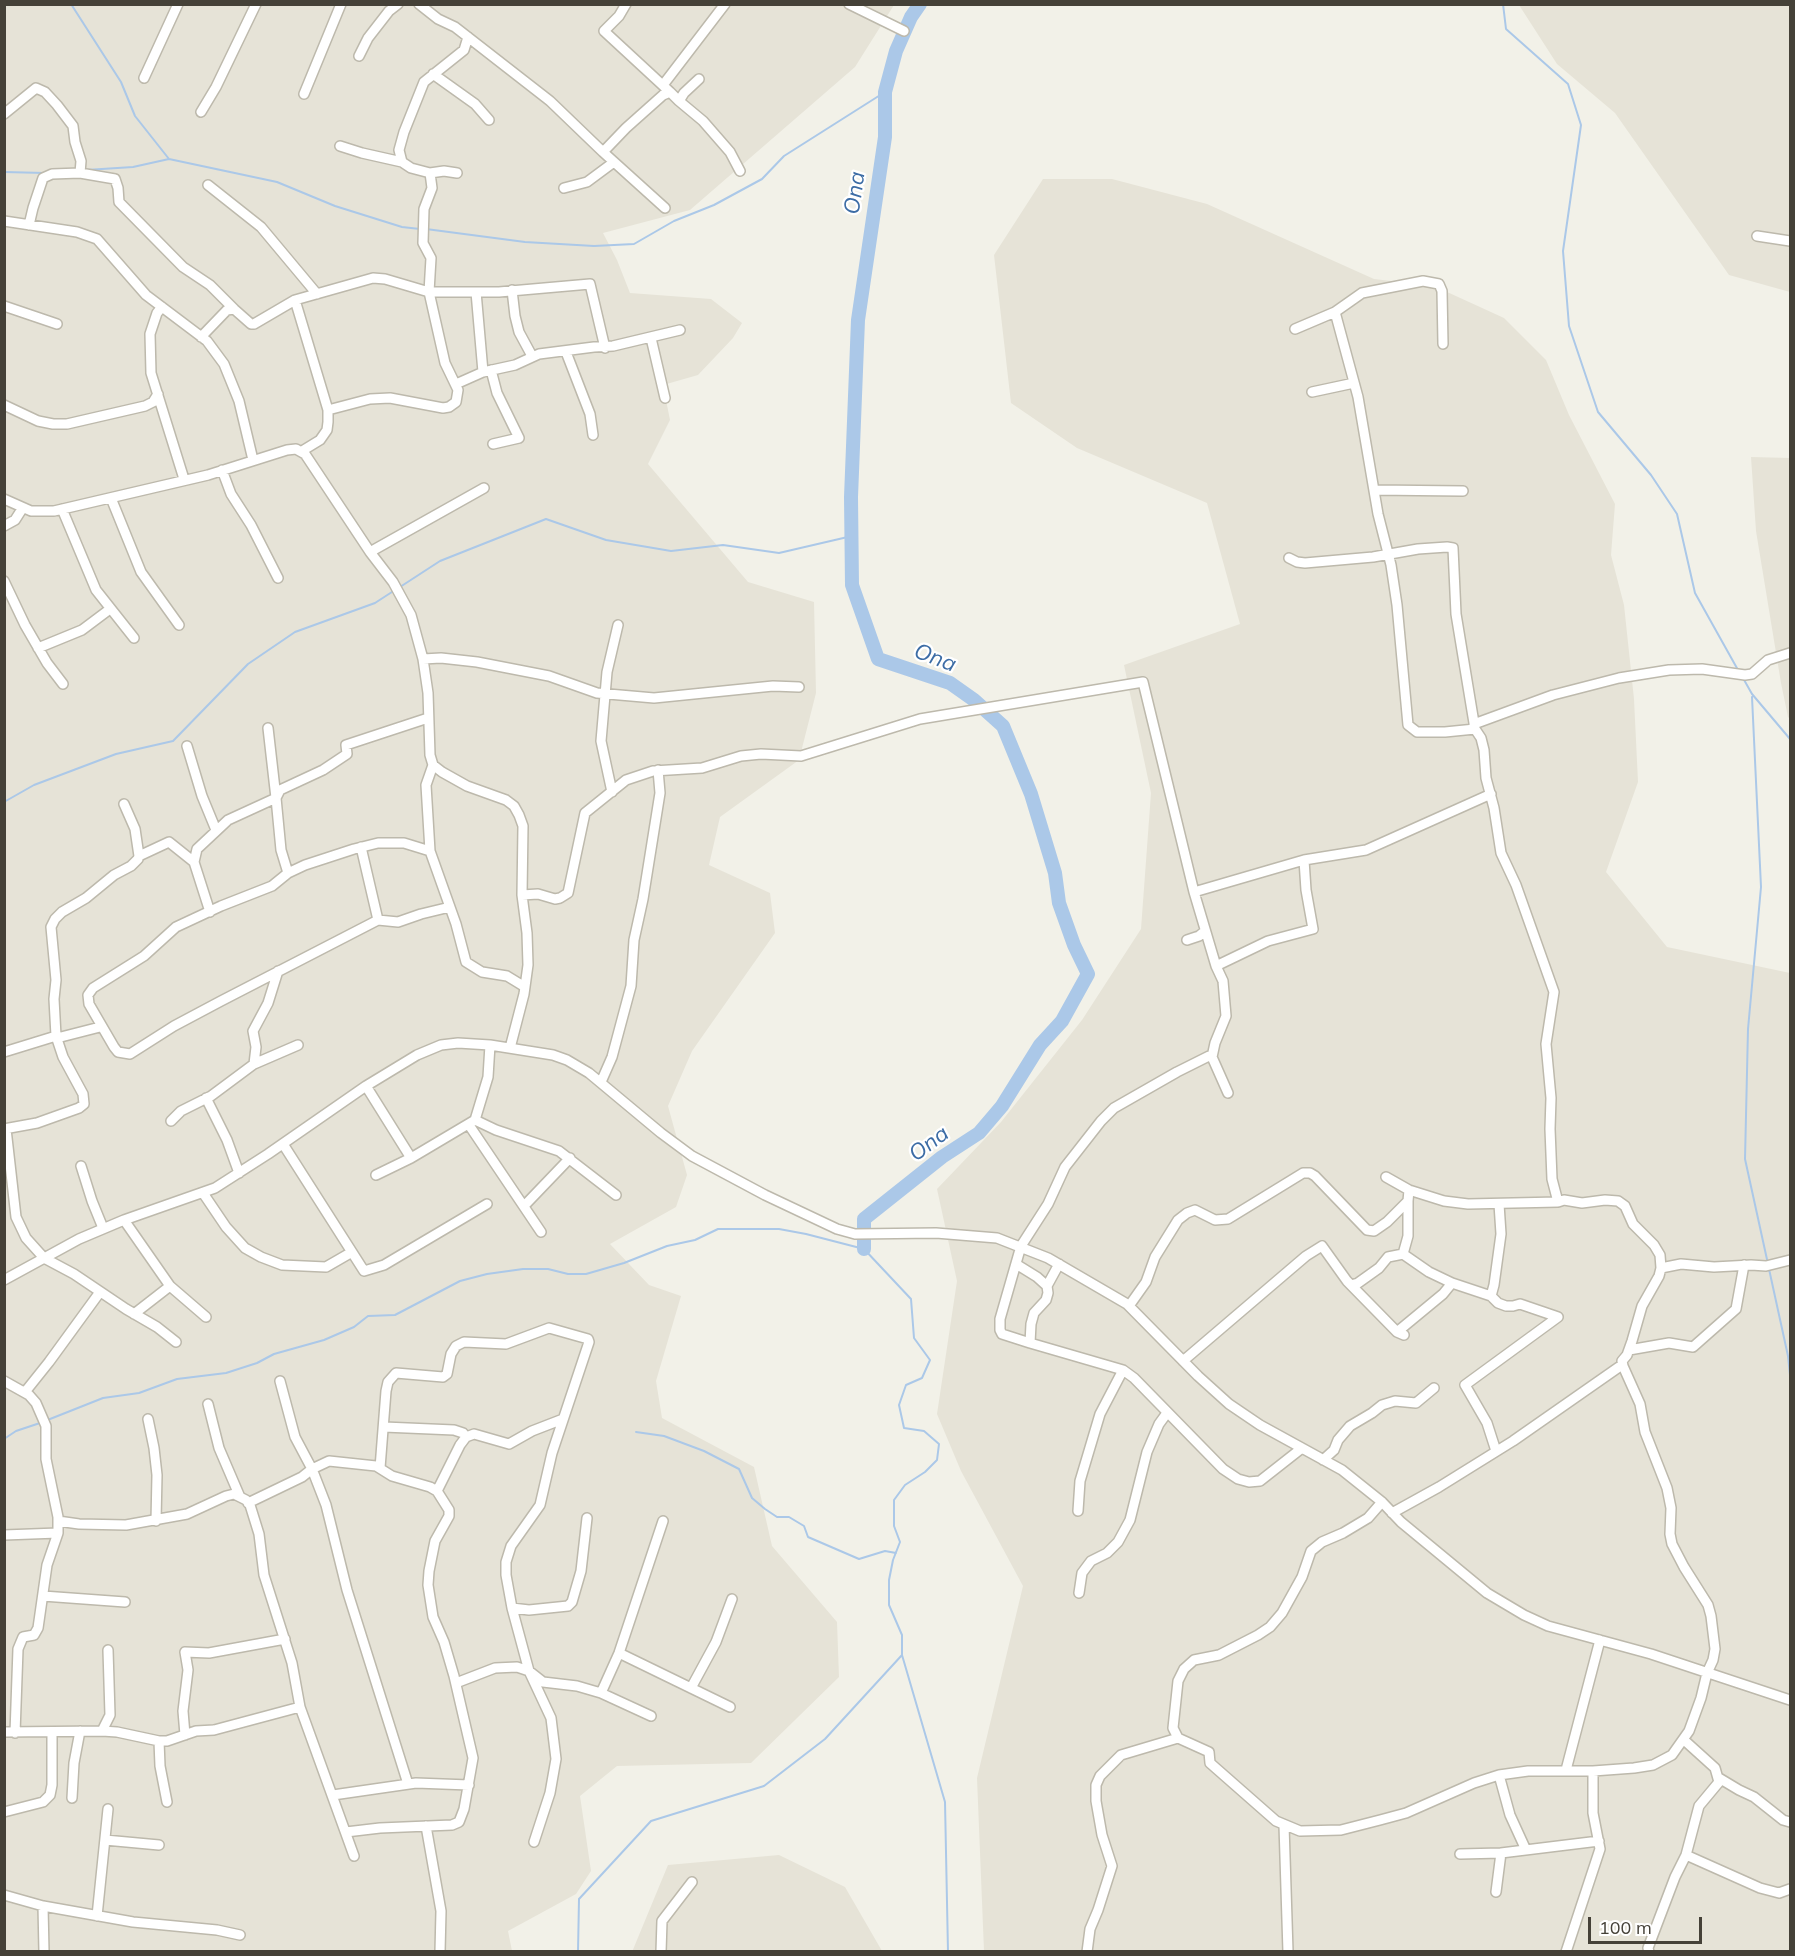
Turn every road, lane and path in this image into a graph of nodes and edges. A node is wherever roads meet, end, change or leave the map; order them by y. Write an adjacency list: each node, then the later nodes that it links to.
1 (178, 4): 13 (street)
2 (256, 4): 19 (street)
3 (341, 4): 17 (street)
4 (398, 4): 11 (street)
5 (419, 4): 10 (street)
6 (725, 4): 15 (street)
7 (849, 4): 9 (street)
8 (622, 6): 15 (street)
9 (904, 32)
10 (468, 38): 12 (street); 23 (street)
11 (359, 56)
12 (434, 74): 21 (street); 24 (street)
13 (144, 78)
14 (699, 79): 18 (street)
15 (663, 85): 16 (street)
16 (670, 93): 18 (street); 23 (street)
17 (304, 94)
18 (679, 101): 26 (street)
19 (201, 112)
20 (4, 114): 27 (street)
21 (489, 120)
22 (340, 146): 24 (street)
23 (603, 152): 25 (street)
24 (402, 162): 28 (street)
25 (614, 162): 31 (street); 32 (street)
26 (740, 171)
27 (80, 173): 34 (street); 44 (street)
28 (430, 173): 29 (street); 38 (street)
29 (457, 173)
30 (208, 185): 40 (street)
31 (564, 188)
32 (665, 208)
33 (4, 221): 34 (street)
34 (30, 225): 43 (street)
35 (1757, 236): 36 (street)
36 (1791, 241)
37 (512, 290): 39 (street); 52 (street); 54 (street)
38 (429, 292): 39 (street); 40 (street); 57 (street)
39 (476, 292): 55 (street)
40 (317, 294): 41 (street)
41 (295, 300): 44 (street); 62 (street)
42 (4, 306): 46 (street)
43 (162, 307): 49 (street); 59 (street)
44 (234, 309): 49 (street)
45 (1335, 312): 47 (street); 51 (street); 56 (street)
46 (57, 324)
47 (1295, 329)
48 (680, 330): 50 (street)
49 (201, 337): 66 (street)
50 (651, 338): 52 (street); 60 (street)
51 (1443, 344)
52 (605, 348): 53 (street)
53 (566, 352): 54 (street); 63 (street)
54 (532, 356): 55 (street)
55 (487, 371): 57 (street); 64 (street)
56 (1354, 383): 58 (street); 70 (street)
57 (456, 384): 62 (street)
58 (1312, 392)
59 (158, 394): 61 (street); 68 (street)
60 (665, 398)
61 (4, 405)
62 (328, 410): 65 (street)
63 (593, 435)
64 (493, 444)
65 (302, 451): 66 (street); 77 (street)
66 (253, 460): 67 (street)
67 (222, 470): 68 (street); 80 (street)
68 (184, 479): 72 (street)
69 (484, 488): 77 (street)
70 (1374, 490): 71 (street); 78 (street)
71 (1462, 491)
72 (111, 498): 75 (street); 83 (street)
73 (4, 499): 74 (street)
74 (22, 509): 75 (street); 76 (street)
75 (62, 509): 82 (street)
76 (4, 526)
77 (370, 552): 88 (street)
78 (1387, 555): 79 (street); 93 (street); 93 (street)
79 (1289, 558)
80 (278, 578)
81 (4, 581): 86 (street)
82 (110, 609): 85 (street); 86 (street)
83 (179, 625)
84 (618, 625): 91 (street)
85 (134, 638)
86 (38, 648): 89 (street)
87 (1791, 653): 93 (street)
88 (423, 659): 91 (street); 92 (street)
89 (63, 684)
90 (799, 687): 91 (street)
91 (605, 694): 98 (street)
92 (428, 718): 96 (street); 100 (street)
93 (1475, 727): 99 (street)
94 (268, 728): 100 (street)
95 (187, 746): 102 (street)
96 (433, 765): 104 (street); 110 (street)
97 (658, 770): 98 (street); 109 (street); 127 (street)
98 (612, 792): 110 (street)
99 (1491, 794): 106 (street); 145 (street)
100 (276, 798): 102 (street); 108 (street)
101 (124, 804): 105 (street)
102 (216, 830): 107 (street)
103 (361, 847): 104 (street); 108 (street); 113 (street)
104 (430, 851): 111 (street)
105 (139, 856): 107 (street); 120 (street)
106 (1304, 860): 109 (street); 116 (street)
107 (194, 862): 112 (street)
108 (288, 873): 112 (street)
109 (1194, 892): 114 (street)
110 (522, 896): 118 (street)
111 (450, 907): 113 (street); 118 (street)
112 (210, 912): 119 (street)
113 (378, 920): 117 (street)
114 (1205, 931): 115 (street); 116 (street)
115 (1187, 940)
116 (1216, 966): 125 (street)
117 (278, 971): 119 (street); 126 (street)
118 (525, 987): 123 (street)
119 (100, 1027): 120 (street)
120 (57, 1037): 124 (street); 133 (street)
121 (298, 1045): 126 (street)
122 (490, 1045): 123 (street); 128 (street); 132 (street)
123 (510, 1048): 127 (street)
124 (4, 1052)
125 (1212, 1057): 129 (street); 152 (street)
126 (254, 1064): 130 (street)
127 (601, 1082): 152 (street)
128 (366, 1086): 134 (street); 135 (street)
129 (1228, 1093)
130 (206, 1098): 131 (street); 138 (street)
131 (171, 1121)
132 (472, 1123): 135 (street); 136 (street); 148 (street)
133 (5, 1129): 155 (street)
134 (283, 1144): 138 (street); 153 (street)
135 (411, 1158): 139 (street)
136 (570, 1158): 143 (street); 148 (street)
137 (81, 1166): 150 (street)
138 (239, 1173): 142 (street)
139 (376, 1175)
140 (1386, 1177): 141 (street)
141 (1409, 1190): 144 (street); 147 (street)
142 (203, 1193): 149 (street); 153 (street)
143 (616, 1195)
144 (1408, 1201): 154 (street); 168 (street)
145 (1558, 1202): 147 (street); 160 (street)
146 (487, 1204): 153 (street)
147 (1499, 1204): 167 (street)
148 (524, 1206): 151 (street)
149 (124, 1220): 150 (street); 164 (street)
150 (103, 1228): 155 (street)
151 (541, 1232)
152 (1021, 1246): 157 (street); 158 (street)
153 (352, 1252)
154 (1402, 1254): 162 (street); 163 (street)
155 (44, 1258): 161 (street); 166 (street)
156 (1791, 1260): 159 (street)
157 (1016, 1264): 165 (street); 172 (street)
158 (1059, 1264): 165 (street); 168 (street)
159 (1744, 1265): 160 (street); 173 (street)
160 (1661, 1268): 173 (street)
161 (4, 1280)
162 (1452, 1282): 163 (street); 167 (street)
163 (1351, 1285): 174 (street)
164 (170, 1286): 169 (street); 170 (street)
165 (1047, 1286): 172 (street)
166 (100, 1292): 169 (street); 180 (street)
167 (1491, 1296): 188 (street)
168 (1129, 1306): 174 (street)
169 (134, 1314): 171 (street)
170 (206, 1317)
171 (176, 1342)
172 (1030, 1343): 176 (street)
173 (1629, 1350): 175 (street)
174 (1183, 1361): 187 (street)
175 (1623, 1366): 188 (street); 213 (street)
176 (1123, 1370): 182 (street); 195 (street)
177 (4, 1381): 180 (street)
178 (280, 1381): 191 (street)
179 (1434, 1388): 189 (street)
180 (25, 1392): 198 (street)
181 (208, 1404): 193 (street)
182 (1167, 1413): 187 (street); 203 (street)
183 (148, 1419): 199 (street)
184 (563, 1419): 185 (street); 186 (street); 207 (street)
185 (384, 1427): 186 (street); 190 (street)
186 (466, 1437): 192 (street)
187 (1302, 1448): 189 (street)
188 (1496, 1451): 196 (street)
189 (1323, 1460): 194 (street)
190 (380, 1468): 191 (street); 192 (street)
191 (312, 1469): 193 (street); 234 (street)
192 (437, 1491): 214 (street)
193 (244, 1500): 199 (street); 208 (street)
194 (1382, 1502): 196 (street); 227 (street)
195 (1078, 1511)
196 (1392, 1513): 209 (street)
197 (587, 1518): 207 (street)
198 (58, 1521): 199 (street); 201 (street)
199 (156, 1521)
200 (663, 1521): 211 (street)
201 (58, 1533): 202 (street); 204 (street)
202 (4, 1535)
203 (1079, 1593)
204 (43, 1596): 206 (street); 225 (street)
205 (732, 1599): 215 (street)
206 (125, 1602)
207 (512, 1608): 212 (street)
208 (285, 1639): 218 (street); 226 (street)
209 (1600, 1640): 213 (street); 230 (street)
210 (108, 1650): 222 (street)
211 (619, 1653): 215 (street); 216 (street)
212 (529, 1671): 214 (street); 216 (street); 247 (street)
213 (1707, 1673): 217 (street); 228 (street)
214 (456, 1683): 235 (street)
215 (691, 1688): 219 (street)
216 (601, 1693): 220 (street)
217 (1791, 1700)
218 (300, 1707): 226 (street); 236 (street)
219 (729, 1707)
220 (651, 1716)
221 (80, 1731): 222 (street); 224 (street); 237 (street)
222 (102, 1731): 229 (street)
223 (4, 1732): 225 (street)
224 (52, 1732): 225 (street); 240 (street)
225 (15, 1733)
226 (185, 1735): 229 (street)
227 (1178, 1738): 242 (street); 264 (street)
228 (1684, 1740): 231 (street); 233 (street)
229 (159, 1741): 238 (street)
230 (1566, 1770): 231 (street); 232 (street)
231 (1593, 1771): 246 (street)
232 (1499, 1775): 242 (street); 249 (street)
233 (1719, 1778): 241 (street); 252 (street)
234 (408, 1784): 235 (street); 236 (street)
235 (469, 1785): 243 (street)
236 (333, 1795): 244 (street)
237 (72, 1798)
238 (167, 1802)
239 (108, 1809): 245 (street)
240 (4, 1812)
241 (1791, 1822)
242 (1284, 1825): 265 (street)
243 (426, 1826): 244 (street); 262 (street)
244 (346, 1832): 253 (street)
245 (105, 1840): 248 (street); 259 (street)
246 (1599, 1841): 249 (street); 266 (street)
247 (534, 1842)
248 (159, 1845)
249 (1526, 1850): 250 (street)
250 (1501, 1853): 251 (street); 256 (street)
251 (1460, 1854)
252 (1686, 1855): 255 (street); 267 (street)
253 (354, 1856)
254 (692, 1882): 263 (street)
255 (1791, 1889)
256 (1496, 1892)
257 (4, 1895): 258 (street)
258 (43, 1906): 259 (street); 261 (street)
259 (98, 1916): 260 (street)
260 (240, 1935)
261 (44, 1952)
262 (440, 1952)
263 (661, 1952)
264 (1087, 1952)
265 (1288, 1952)
266 (1566, 1952)
267 (1649, 1952)

